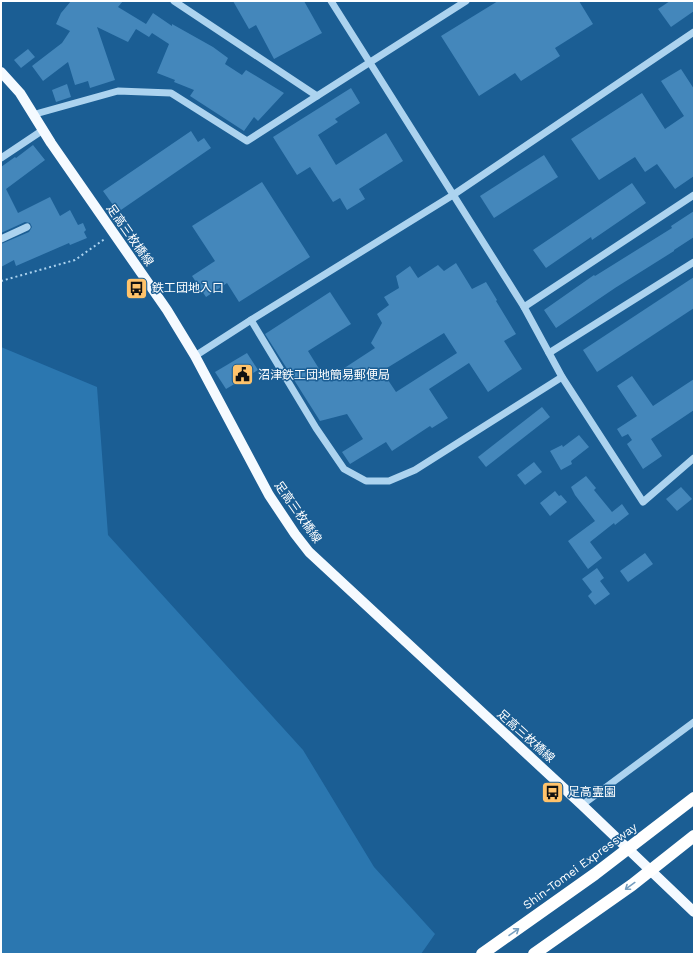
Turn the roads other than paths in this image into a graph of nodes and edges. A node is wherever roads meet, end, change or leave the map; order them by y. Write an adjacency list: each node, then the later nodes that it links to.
1 (174, 1): 7 (street)
2 (331, 1): 5 (street)
3 (466, 1): 5 (street)
4 (694, 32): 11 (street)
5 (369, 62): 7 (street); 11 (street)
6 (1, 72): 8 (main road, 足高三枚橋線)
7 (318, 96): 8 (street)
8 (35, 116): 9 (main road, 足高三枚橋線)
9 (43, 130): 10 (street); 19 (main road, 足高三枚橋線)
10 (1, 158)
11 (453, 195): 16 (street); 17 (street)
12 (694, 195): 16 (street)
13 (27, 227): 14 (street)
14 (1, 239)
15 (694, 262): 18 (street)
16 (524, 307): 18 (street)
17 (252, 320): 19 (street); 20 (street)
18 (549, 353): 20 (street)
19 (196, 356): 25 (main road, 足高三枚橋線)
20 (562, 377): 21 (street)
21 (694, 458)
22 (694, 722): 25 (street)
23 (694, 788): 27 (highway)
24 (694, 798): 27 (highway, Shin-Tomei Expressway)
25 (582, 804): 28 (main road, 足高三枚橋線)
26 (694, 836): 30 (highway, one-way to 30)
27 (595, 874): 29 (highway, Shin-Tomei Expressway, one-way to 27)
28 (690, 908)
29 (482, 954)
30 (534, 954)

